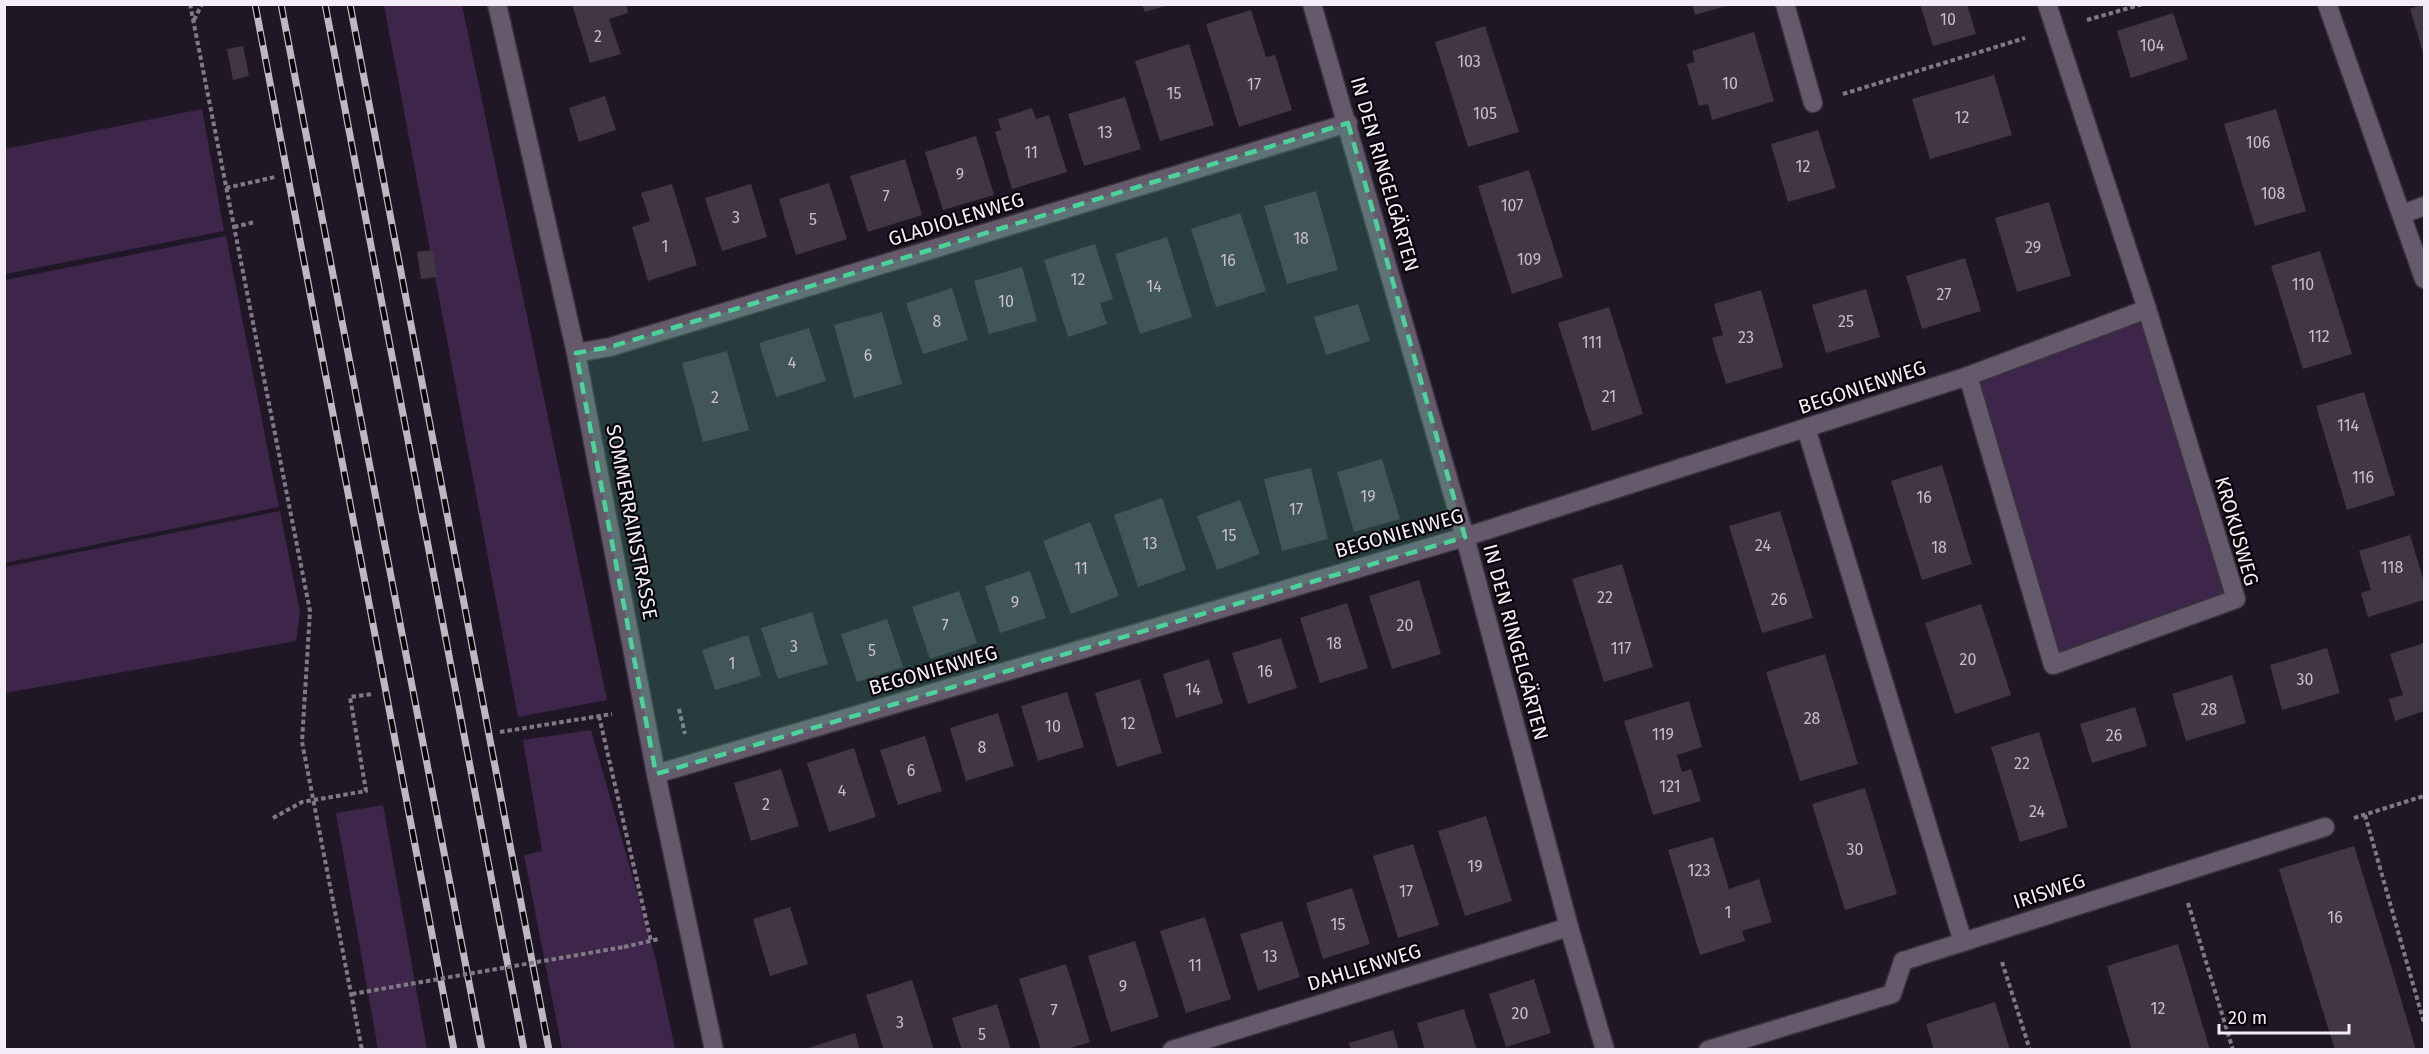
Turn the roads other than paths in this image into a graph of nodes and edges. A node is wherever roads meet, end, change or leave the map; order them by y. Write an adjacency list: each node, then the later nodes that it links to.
1 (497, 4): 12 (street, SOMMERRAINSTRASSE)
2 (1312, 4): 7 (street, IN DEN RINGELGÄRTEN)
3 (1785, 4): 6 (street)
4 (2047, 4): 11 (street, KROKUSWEG)
5 (2327, 4): 9 (street)
6 (1813, 103)
7 (1347, 123): 12 (street, GLADIOLENWEG); 15 (street, IN DEN RINGELGÄRTEN)
8 (2424, 206): 9 (street)
9 (2403, 214): 10 (street)
10 (2424, 279)
11 (2146, 309): 13 (street, BEGONIENWEG); 13 (street, KROKUSWEG)
12 (576, 353): 16 (street, SOMMERRAINSTRASSE)
13 (1968, 376): 14 (street, BEGONIENWEG)
14 (1806, 428): 15 (street, BEGONIENWEG); 19 (street)
15 (1465, 537): 16 (street, BEGONIENWEG); 18 (street, IN DEN RINGELGÄRTEN)
16 (656, 774): 20 (street, SOMMERRAINSTRASSE)
17 (2325, 827): 19 (street, IRISWEG)
18 (1569, 927): 21 (street, DAHLIENWEG); 22 (street, IN DEN RINGELGÄRTEN)
19 (1963, 942): 23 (street, IRISWEG)
20 (714, 1050)
21 (1172, 1050)
22 (1605, 1050)
23 (1708, 1050)

